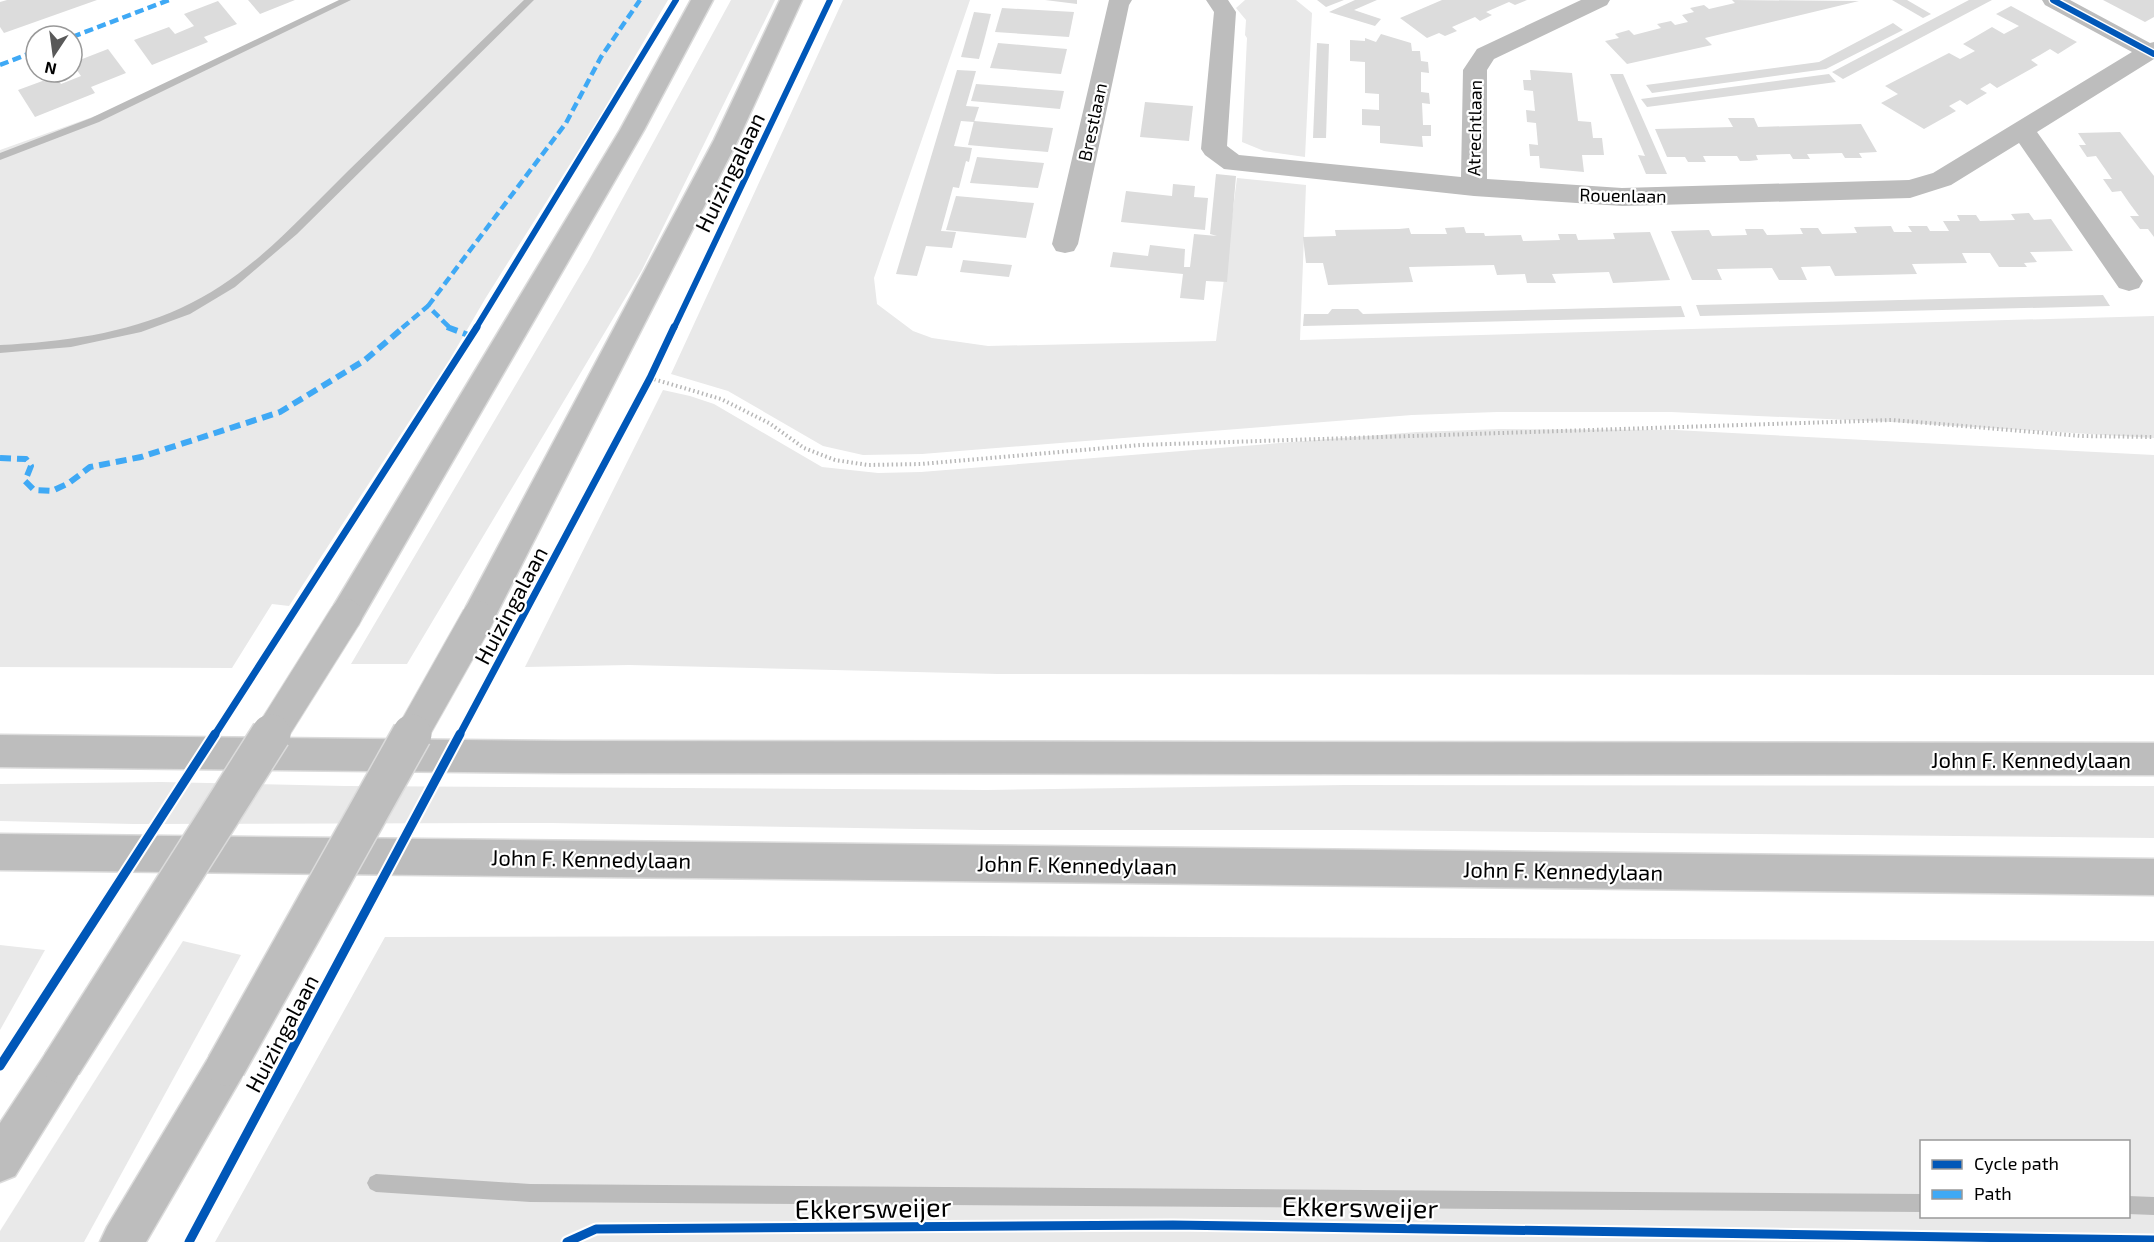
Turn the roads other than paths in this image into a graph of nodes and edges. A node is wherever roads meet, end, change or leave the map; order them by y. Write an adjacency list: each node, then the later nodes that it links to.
1 (702, 0): 16 (main road, bridge)
2 (791, 0): 17 (main road, Huizingalaan, bridge)
3 (1121, 0): 10 (main road, Brestlaan)
4 (1217, 0): 9 (main road, Rouenlaan)
5 (1599, 0): 9 (main road, Atrechtlaan)
6 (2053, 0): 7 (main road)
7 (2152, 51): 8 (main road, Rouenlaan)
8 (2023, 130): 9 (main road, Rouenlaan); 11 (main road)
9 (1474, 187)
10 (1065, 244)
11 (2129, 281)
12 (0, 751): 13 (main road, John F. Kennedylaan)
13 (2154, 759)
14 (0, 852): 15 (main road, John F. Kennedylaan)
15 (2154, 877)
16 (0, 1161)
17 (130, 1229)

